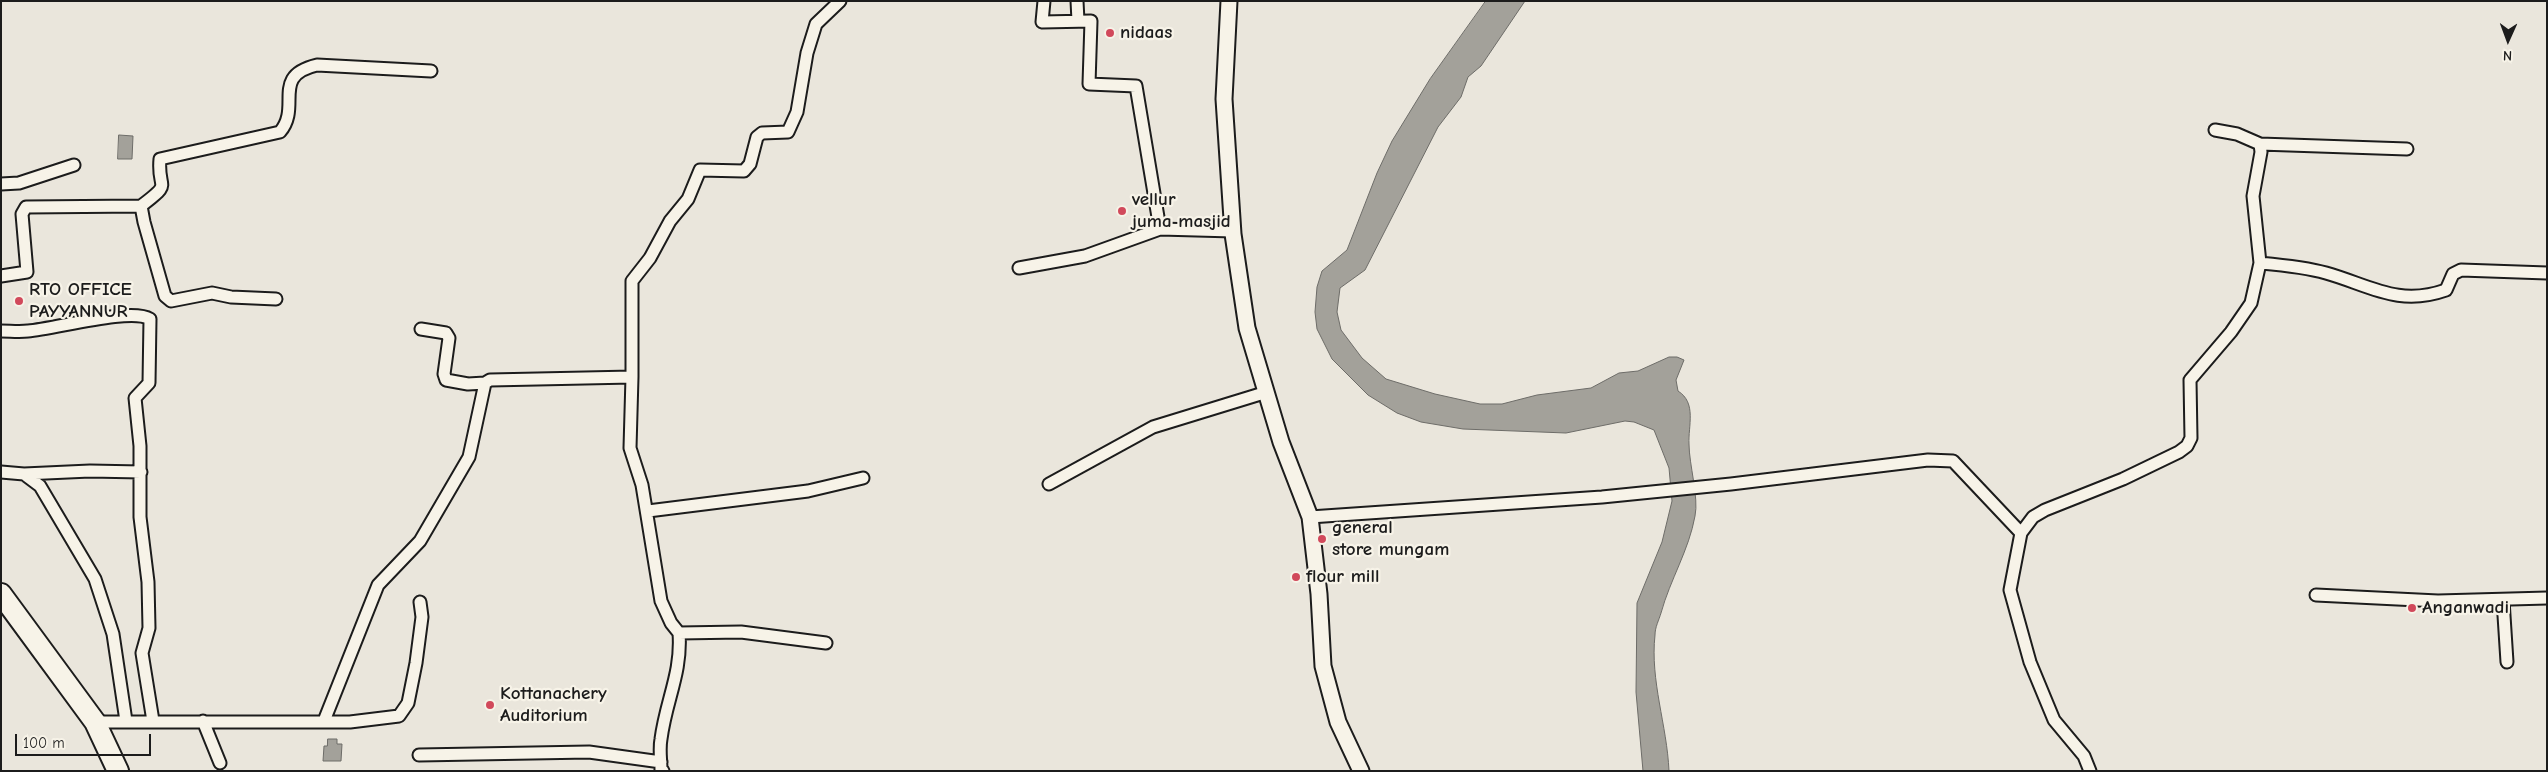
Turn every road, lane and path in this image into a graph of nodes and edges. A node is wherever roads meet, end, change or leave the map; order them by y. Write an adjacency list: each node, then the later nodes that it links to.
1 (840, 1): 22 (street)
2 (1044, 1): 5 (street)
3 (1078, 1): 5 (street)
4 (1229, 1): 14 (main road)
5 (1078, 21): 13 (street)
6 (431, 70): 12 (street)
7 (2215, 130): 8 (street)
8 (2260, 144): 9 (street); 15 (street)
9 (2407, 149)
10 (74, 166): 11 (street)
11 (1, 184)
12 (141, 206): 18 (street); 19 (street)
13 (1160, 229): 14 (street); 16 (street)
14 (1233, 231): 24 (main road)
15 (2260, 263): 17 (street); 32 (street)
16 (1019, 268)
17 (2547, 273)
18 (1, 276)
19 (276, 299)
20 (421, 329): 23 (street)
21 (1, 331): 26 (street)
22 (632, 377): 23 (street); 30 (street)
23 (485, 383): 44 (street)
24 (1267, 392): 29 (street); 31 (main road)
25 (1, 472): 27 (street)
26 (141, 472): 27 (street); 42 (street)
27 (24, 474): 41 (street)
28 (864, 478): 30 (street)
29 (1049, 484)
30 (648, 512): 38 (street)
31 (1310, 517): 32 (street); 50 (main road)
32 (2021, 533): 51 (street)
33 (1, 594): 45 (highway)
34 (2316, 595): 36 (street)
35 (2547, 598): 36 (street)
36 (2503, 600): 40 (street)
37 (420, 602): 44 (street)
38 (679, 632): 39 (street); 48 (street)
39 (826, 643)
40 (2507, 662)
41 (126, 721): 42 (street); 45 (street)
42 (153, 721): 43 (street)
43 (203, 721): 44 (street); 47 (street)
44 (324, 721)
45 (95, 722): 49 (highway)
46 (419, 755): 48 (street)
47 (220, 763)
48 (662, 766)
49 (113, 769)
50 (1361, 771)
51 (2090, 771)

